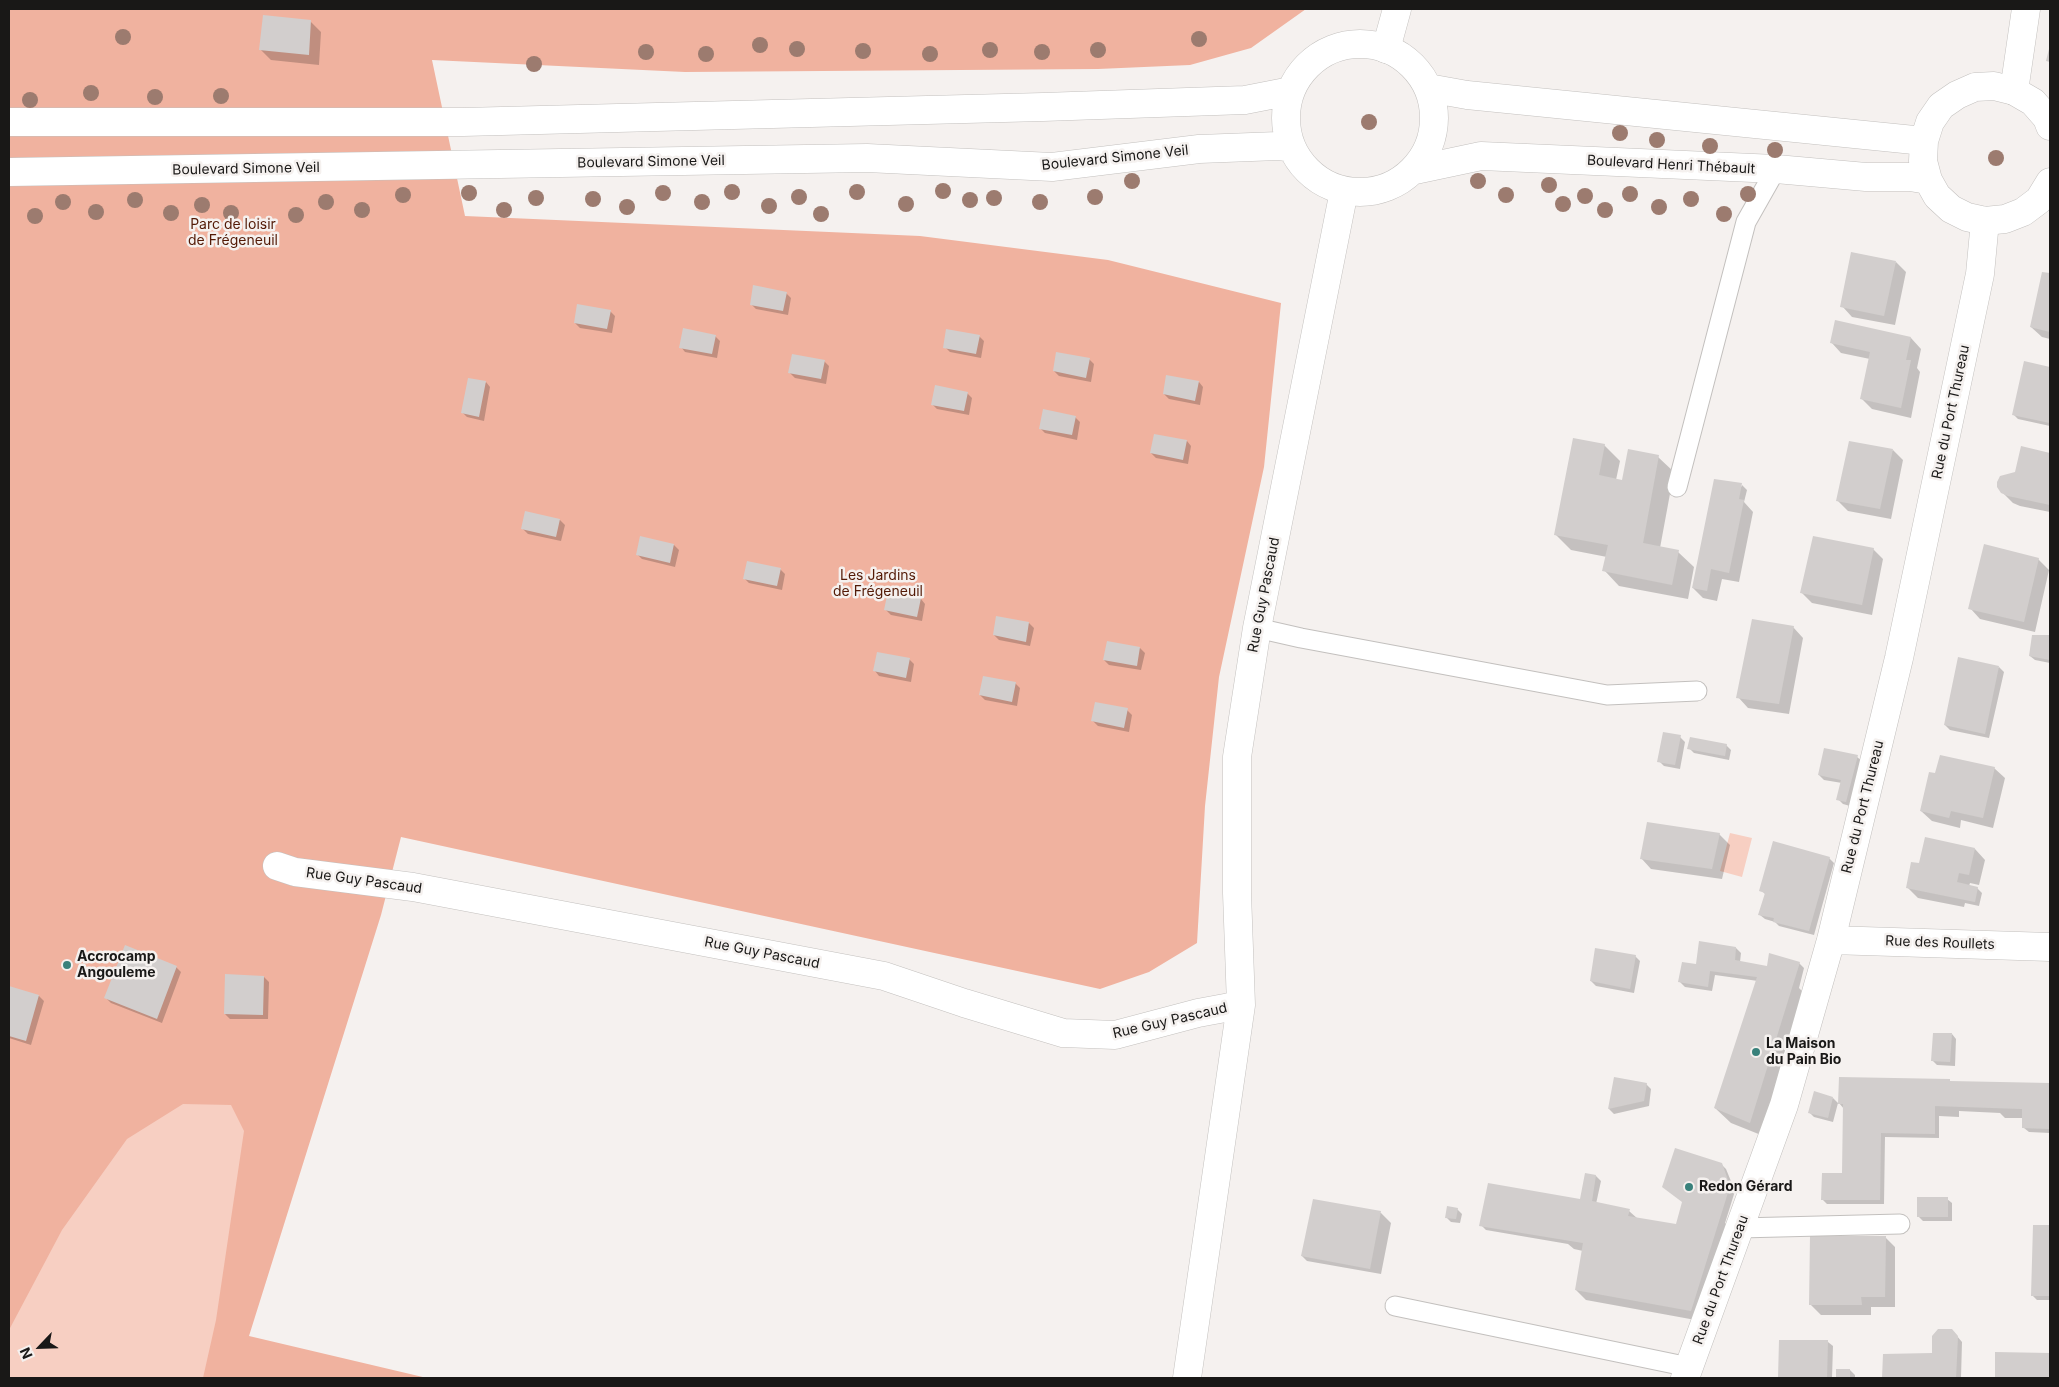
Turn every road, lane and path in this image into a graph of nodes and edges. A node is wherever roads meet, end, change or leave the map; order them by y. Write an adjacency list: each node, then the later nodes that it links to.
1 (1397, 9): 3 (main road)
2 (2026, 9): 5 (main road)
3 (1386, 49): 4 (main road); 6 (main road)
4 (1428, 88): 9 (main road); 12 (main road)
5 (2014, 90): 8 (main road); 9 (main road)
6 (1290, 91): 7 (main road); 10 (main road)
7 (9, 122)
8 (2050, 126)
9 (1924, 141): 14 (main road)
10 (1292, 148): 13 (main road, Boulevard Simone Veil); 15 (main road)
11 (1776, 169): 12 (main road, Boulevard Henri Thébault); 14 (main road, Boulevard Henri Thébault); 18 (lane)
12 (1414, 170): 15 (main road)
13 (9, 172)
14 (1928, 180): 17 (main road)
15 (1344, 191): 19 (main road, Rue Guy Pascaud)
16 (2046, 194): 17 (main road)
17 (1985, 221): 22 (main road, Rue du Port Thureau)
18 (1677, 487)
19 (1257, 628): 20 (lane); 24 (main road, Rue Guy Pascaud)
20 (1697, 691)
21 (277, 866): 24 (main road, Rue Guy Pascaud)
22 (1830, 940): 23 (main road, Rue des Roullets); 26 (main road, Rue du Port Thureau)
23 (2050, 947)
24 (1242, 1005): 29 (main road, Rue Guy Pascaud)
25 (1900, 1224): 26 (lane)
26 (1740, 1228): 28 (main road, Rue du Port Thureau)
27 (1395, 1306): 28 (lane)
28 (1687, 1372)
29 (1187, 1378)

